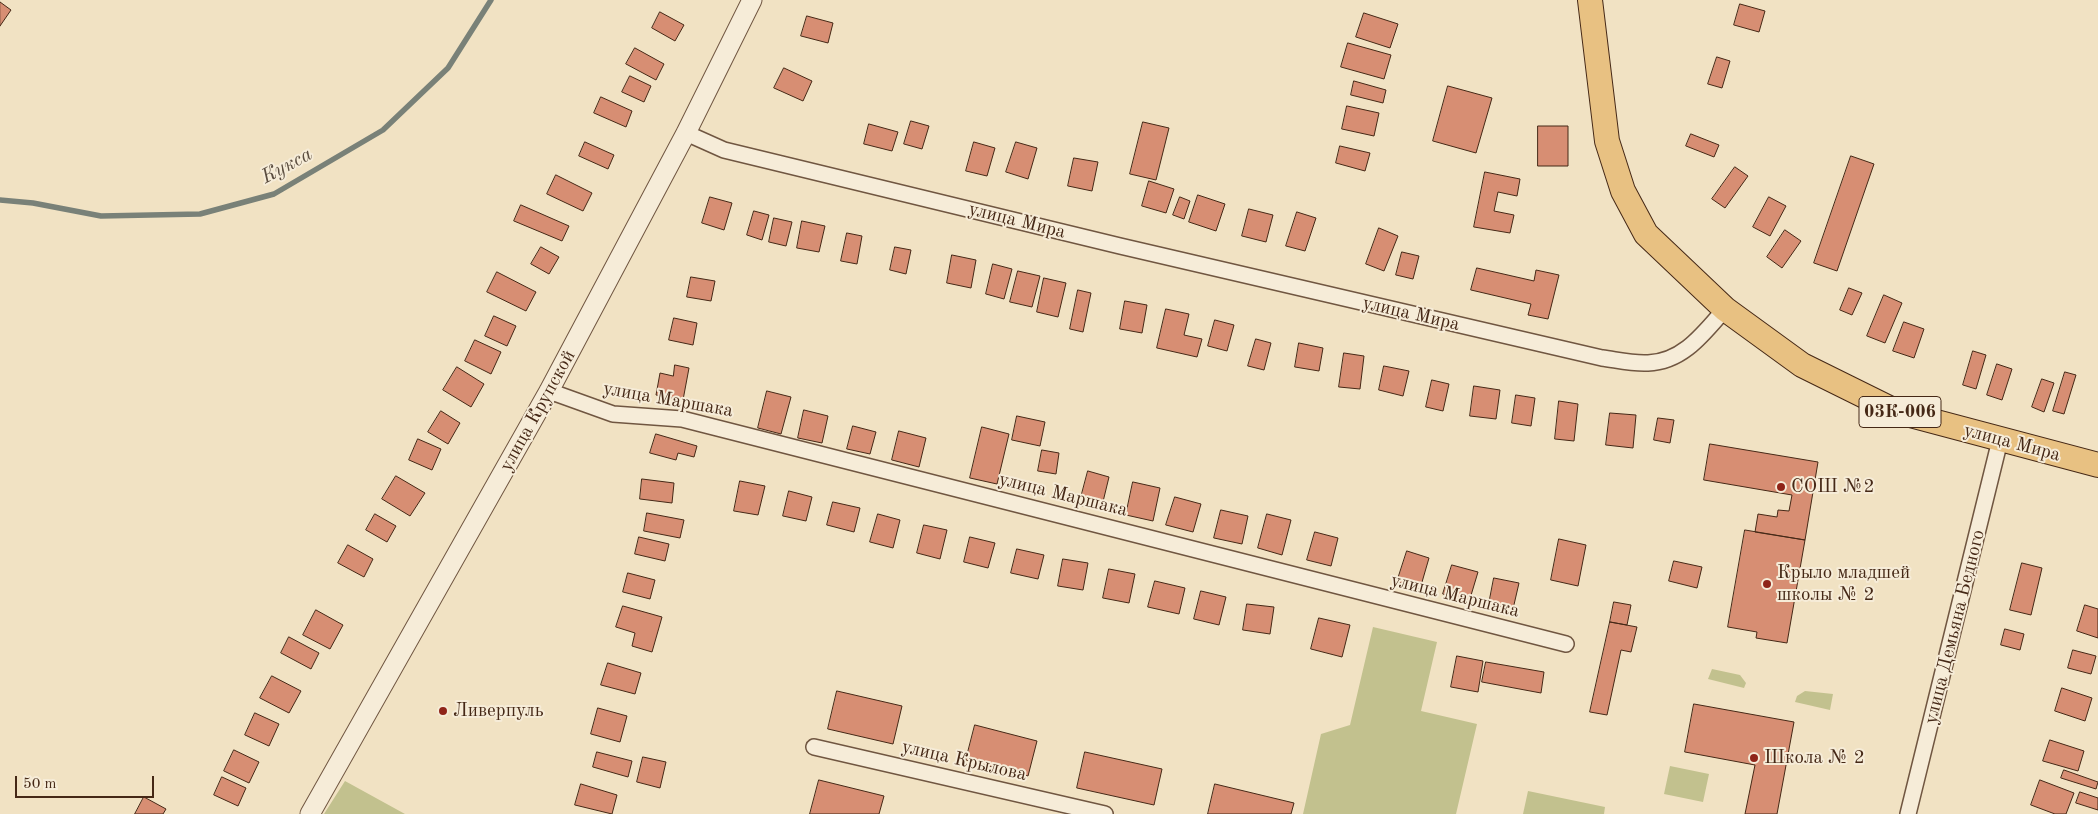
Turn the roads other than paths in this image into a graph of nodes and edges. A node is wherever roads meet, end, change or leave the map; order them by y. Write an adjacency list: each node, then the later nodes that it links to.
1 (752, 0): 3 (street, улица Крупской)
2 (1590, 0): 4 (main road, 03К-006)
3 (686, 133): 4 (street, улица Мира); 5 (street, улица Крупской)
4 (1725, 309): 6 (main road, улица Мира / 03К-006)
5 (549, 391): 8 (street, улица Маршака); 10 (street, улица Крупской)
6 (2000, 440): 7 (main road, улица Мира / 03К-006); 12 (street, улица Демьяна Бедного)
7 (2098, 465)
8 (1566, 644)
9 (814, 747): 11 (street, улица Крылова)
10 (310, 814)
11 (1105, 814)
12 (1908, 814)

